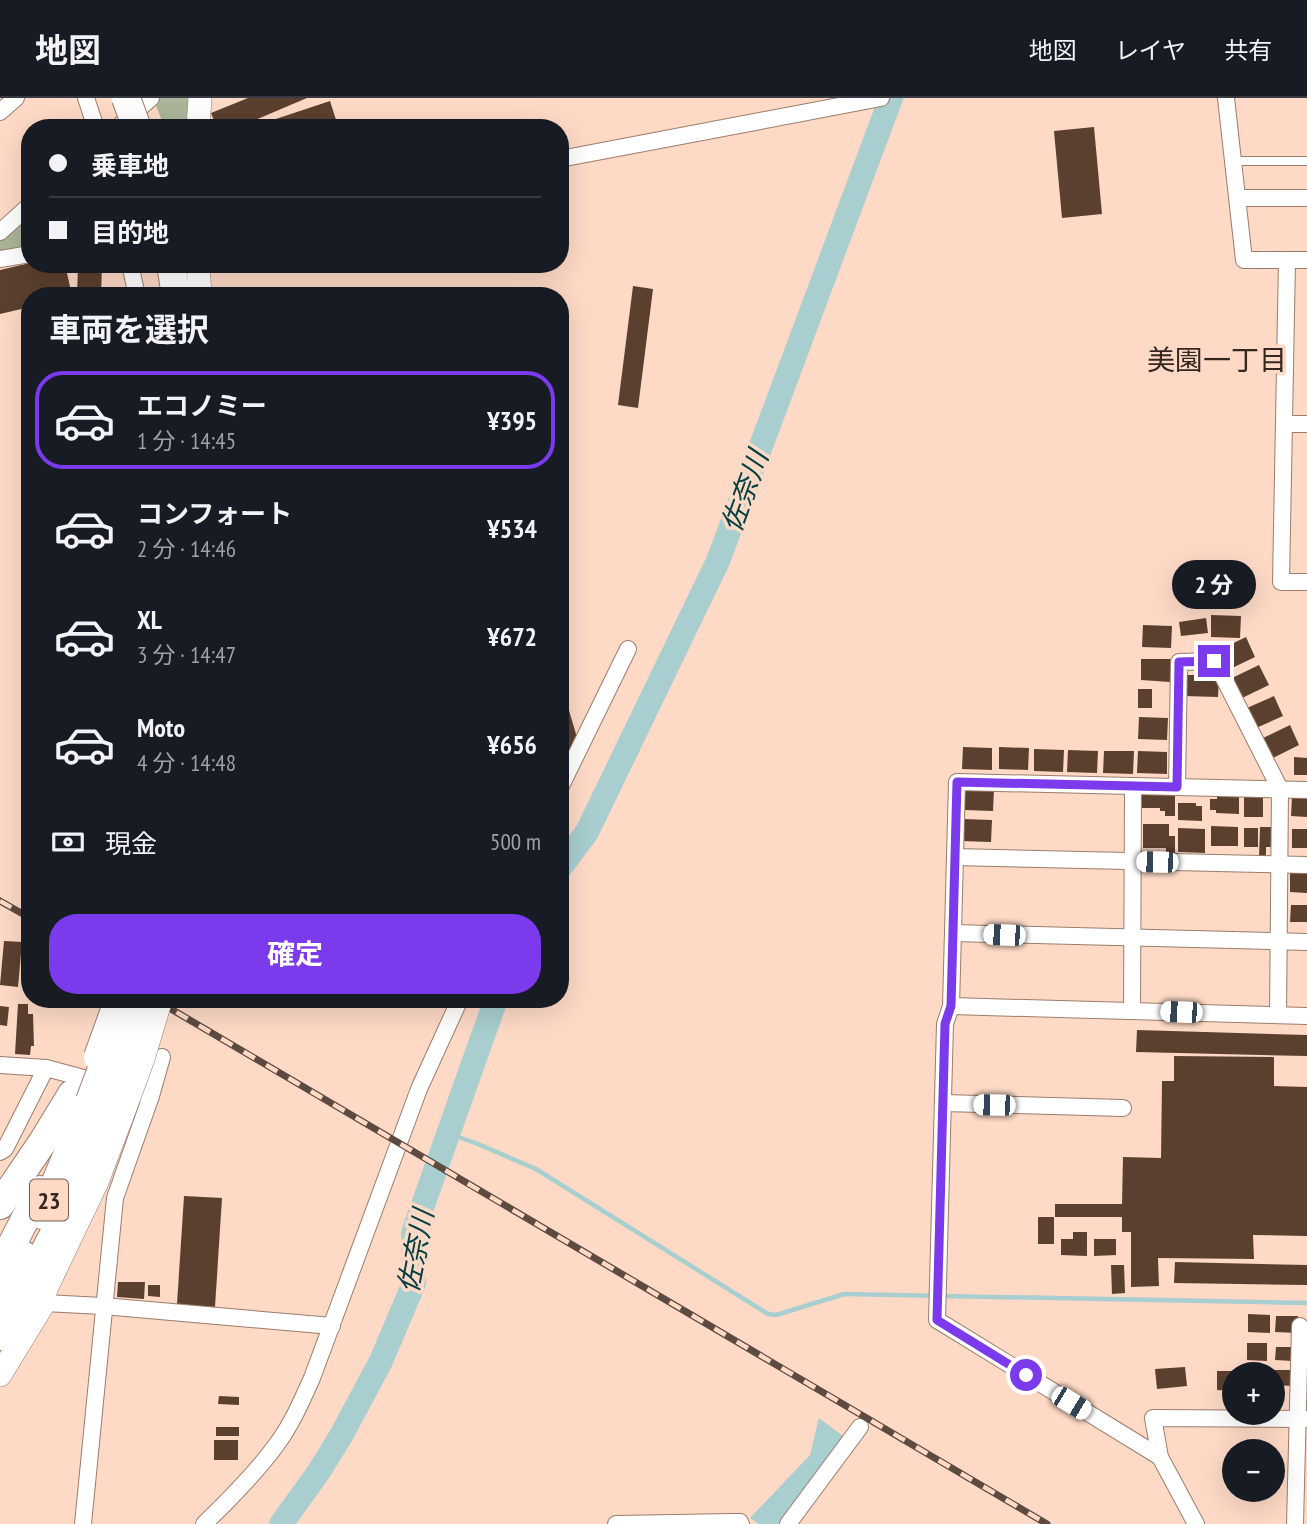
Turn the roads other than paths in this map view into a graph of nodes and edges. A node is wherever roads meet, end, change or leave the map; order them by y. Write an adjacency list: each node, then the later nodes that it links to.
1 (16, 98): 8 (street)
2 (86, 98): 9 (street)
3 (116, 98): 10 (highway)
4 (200, 98): 12 (main road)
5 (881, 98): 13 (street)
6 (1226, 98): 14 (street)
7 (140, 105): 11 (street)
8 (0, 112)
9 (93, 119)
10 (123, 119)
11 (126, 119)
12 (199, 119)
13 (569, 157)
14 (1233, 161): 15 (lane); 16 (street)
15 (1307, 161)
16 (1238, 198): 17 (street); 22 (street)
17 (1307, 198)
18 (21, 213): 19 (street)
19 (0, 232)
20 (21, 256): 21 (street)
21 (0, 259)
22 (1287, 260): 23 (street); 24 (street)
23 (1307, 260)
24 (1284, 424): 25 (street); 26 (street)
25 (1307, 424)
26 (1307, 582)
27 (628, 649): 28 (street)
28 (569, 770)
29 (1133, 786): 30 (street); 33 (street); 34 (street)
30 (1177, 787): 31 (street); 31 (street)
31 (1280, 789): 32 (street); 35 (street)
32 (1307, 790)
33 (955, 857): 34 (street); 37 (street)
34 (1132, 861): 35 (street); 38 (street)
35 (1279, 865): 36 (street); 39 (street)
36 (1307, 865)
37 (953, 933): 38 (street); 41 (street)
38 (1132, 938): 39 (street); 45 (street)
39 (1279, 941): 40 (street); 46 (street)
40 (1307, 942)
41 (951, 1006): 45 (street); 53 (street)
42 (123, 1008): 52 (highway, 23, bridge)
43 (158, 1008): 52 (main road, bridge)
44 (456, 1008): 60 (street)
45 (1132, 1011): 46 (street)
46 (1278, 1015): 47 (street)
47 (1307, 1016)
48 (162, 1057): 51 (street)
49 (0, 1065): 50 (street)
50 (46, 1068): 51 (street); 55 (street)
51 (151, 1096): 59 (street)
52 (95, 1104): 56 (highway); 57 (highway, 23); 58 (highway, 23); 58 (main road); 62 (highway)
53 (943, 1104): 54 (street); 66 (street)
54 (1124, 1108)
55 (0, 1152)
56 (0, 1205)
57 (0, 1268)
58 (29, 1297): 59 (street); 63 (main road)
59 (103, 1306): 60 (street); 67 (street)
60 (331, 1326): 68 (street)
61 (1300, 1326): 64 (street)
62 (0, 1336)
63 (0, 1376)
64 (1303, 1419): 66 (street); 73 (street)
65 (860, 1427): 71 (street)
66 (1160, 1457): 72 (street)
67 (83, 1524)
68 (204, 1524)
69 (616, 1524): 70 (street)
70 (741, 1524)
71 (788, 1524)
72 (1196, 1524)
73 (1295, 1524)

